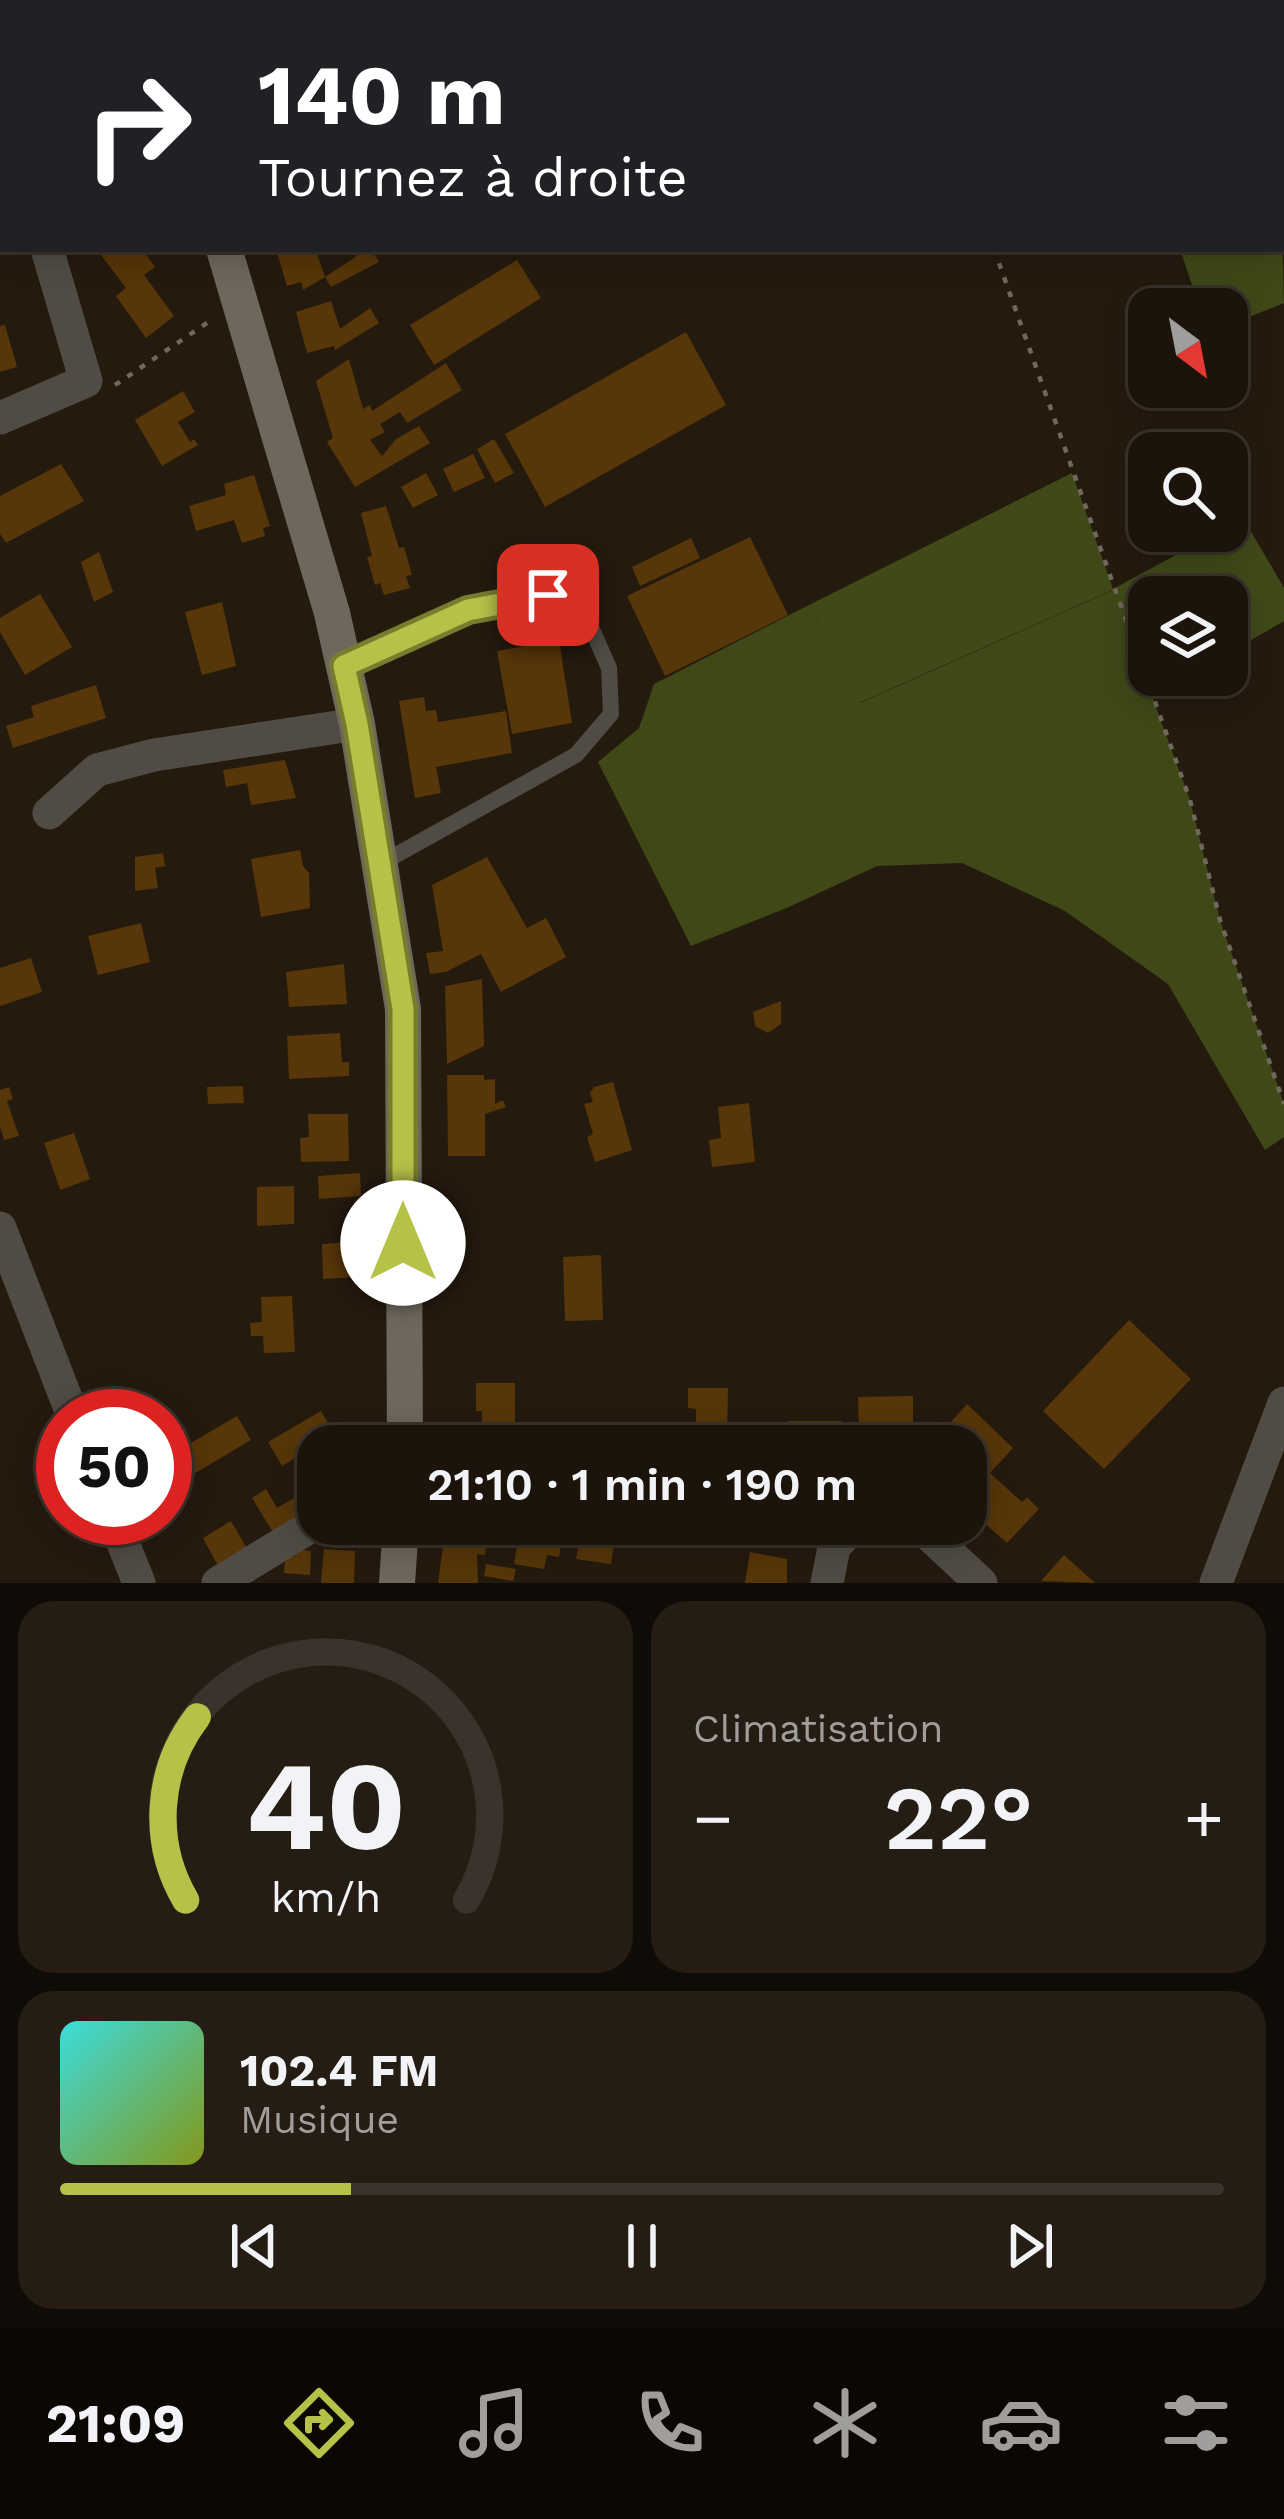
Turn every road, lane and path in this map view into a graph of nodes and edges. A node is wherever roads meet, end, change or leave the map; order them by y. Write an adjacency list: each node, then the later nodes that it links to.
1 (47, 252): 5 (street)
2 (225, 252): 4 (main road)
3 (995, 252): 11 (path)
4 (239, 301): 5 (path); 7 (main road)
5 (86, 381): 6 (street)
6 (0, 418)
7 (344, 666): 8 (main road); 10 (lane)
8 (357, 724): 9 (street); 10 (main road)
9 (49, 813)
10 (380, 864): 15 (main road)
11 (1284, 1104)
12 (0, 1228): 13 (street)
13 (63, 1389)
14 (1284, 1403): 16 (street)
15 (405, 1425)
16 (1270, 1478): 27 (street)
17 (297, 1535): 23 (street)
18 (124, 1545): 22 (street)
19 (400, 1545): 24 (main road)
20 (835, 1545): 25 (street)
21 (940, 1545): 26 (street)
22 (139, 1583)
23 (218, 1583)
24 (397, 1583)
25 (827, 1583)
26 (981, 1583)
27 (1216, 1583)

